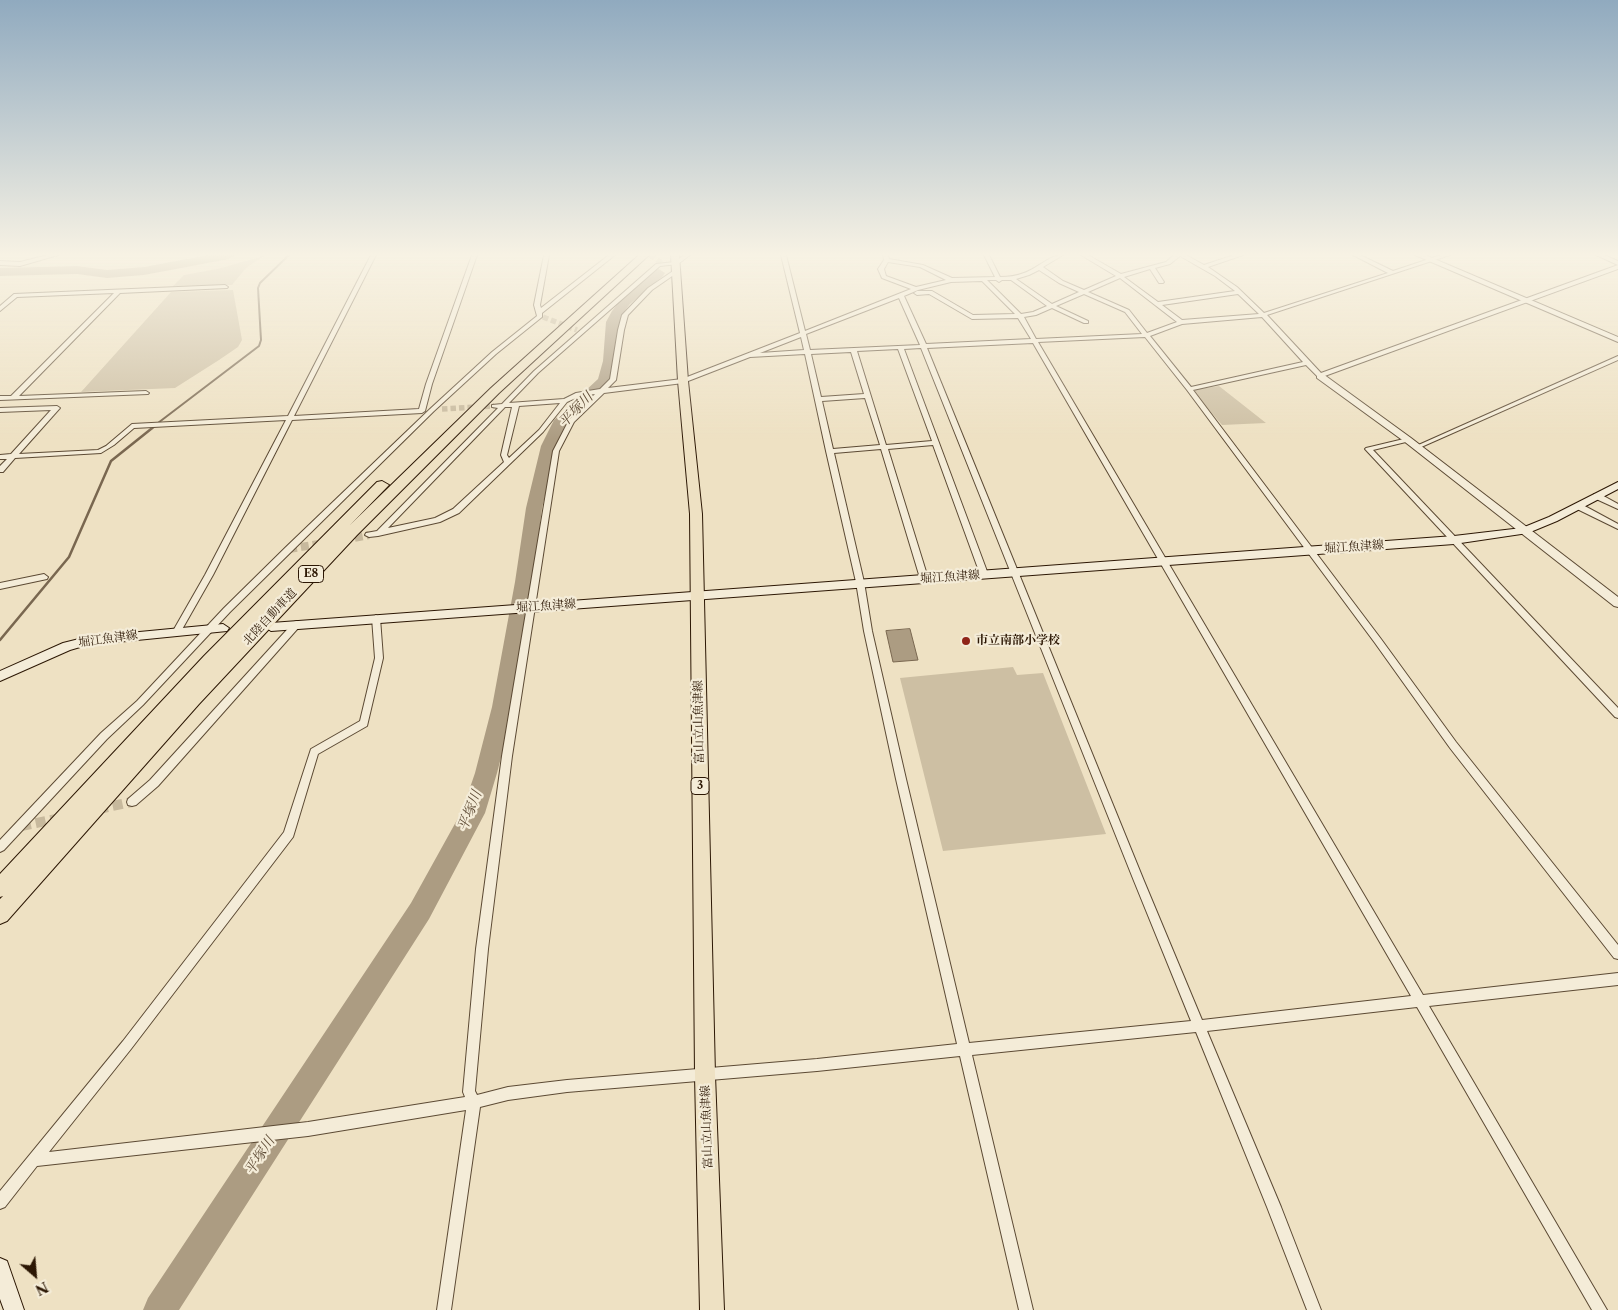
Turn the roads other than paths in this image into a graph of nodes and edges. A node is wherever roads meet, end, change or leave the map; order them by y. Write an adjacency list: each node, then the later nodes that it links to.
1 (94, 316): 41 (street)
2 (343, 316): 51 (street)
3 (453, 316): 50 (street)
4 (540, 316): 49 (street)
5 (563, 316): 91 (highway, 北陸自動車道 / E8)
6 (577, 316): 92 (highway, 北陸自動車道 / E8)
7 (597, 316): 44 (street)
8 (626, 316): 37 (street)
9 (681, 316): 35 (main road, 富山立山魚津線 / 3)
10 (797, 316): 23 (street)
11 (852, 316): 23 (street)
12 (910, 316): 27 (street)
13 (1020, 316): 25 (street)
14 (1074, 316): 21 (street)
15 (1132, 316): 24 (street)
16 (1174, 316): 22 (street)
17 (1250, 316): 22 (street)
18 (1264, 316): 33 (street)
19 (1487, 316): 34 (street)
20 (1561, 316): 26 (street)
21 (1086, 322)
22 (1181, 322): 24 (street)
23 (802, 335): 30 (street); 31 (street)
24 (1147, 335): 25 (street); 36 (street)
25 (1034, 340): 27 (street); 71 (street)
26 (1618, 340)
27 (924, 347): 28 (street); 72 (street)
28 (900, 348): 29 (street); 53 (street)
29 (854, 351): 30 (street); 39 (street)
30 (808, 354): 31 (street); 42 (street)
31 (750, 356): 35 (street)
32 (1618, 358): 55 (street)
33 (1307, 363): 34 (street); 36 (street)
34 (1320, 376): 52 (street)
35 (683, 381): 37 (street); 78 (main road, 富山立山魚津線 / 3)
36 (1189, 389): 70 (street)
37 (604, 390): 43 (street); 80 (street)
38 (146, 393): 41 (street)
39 (868, 396): 42 (street); 54 (street)
40 (0, 398): 41 (street)
41 (13, 398)
42 (818, 399): 56 (street)
43 (565, 401): 45 (street); 59 (street)
44 (504, 405): 45 (street); 46 (street); 67 (street)
45 (516, 405): 59 (street)
46 (494, 406)
47 (442, 409): 49 (street)
48 (0, 410): 58 (street)
49 (432, 410): 50 (street); 85 (street)
50 (422, 411): 51 (street)
51 (290, 418): 58 (street); 86 (street)
52 (1408, 440): 55 (street); 69 (street)
53 (936, 444): 54 (street); 73 (street)
54 (884, 447): 56 (street); 75 (street)
55 (1417, 447): 66 (street)
56 (829, 450): 76 (street)
57 (0, 456): 58 (street)
58 (13, 456): 60 (street)
59 (507, 462): 67 (street)
60 (0, 470)
61 (1618, 485): 62 (main road, 堀江魚津線)
62 (1597, 496): 63 (main road, 堀江魚津線); 64 (street)
63 (1578, 506): 65 (street); 66 (main road, 堀江魚津線)
64 (1618, 507)
65 (1618, 527)
66 (1524, 531): 69 (main road, 堀江魚津線); 79 (street)
67 (378, 534): 68 (street)
68 (369, 535)
69 (1454, 540): 70 (main road, 堀江魚津線); 88 (street)
70 (1310, 550): 71 (main road, 堀江魚津線); 93 (street)
71 (1164, 562): 72 (main road, 堀江魚津線); 95 (street)
72 (1015, 573): 73 (main road, 堀江魚津線); 96 (street)
73 (984, 574): 75 (main road, 堀江魚津線)
74 (44, 577): 77 (street)
75 (924, 578): 76 (main road, 堀江魚津線)
76 (860, 582): 78 (main road, 堀江魚津線); 97 (street)
77 (0, 586)
78 (697, 594): 80 (main road, 堀江魚津線); 98 (main road, 富山立山魚津線 / 3)
79 (1618, 603)
80 (531, 608): 81 (main road, 堀江魚津線); 99 (street)
81 (376, 618): 82 (main road, 堀江魚津線); 101 (street)
82 (297, 624): 83 (main road, 堀江魚津線); 89 (street)
83 (271, 627)
84 (223, 628): 85 (main road, 堀江魚津線)
85 (210, 629): 86 (main road, 堀江魚津線); 90 (street)
86 (177, 631): 87 (main road, 堀江魚津線)
87 (0, 676)
88 (1618, 714)
89 (132, 802)
90 (0, 847)
91 (0, 888)
92 (0, 914)
93 (1618, 954)
94 (1618, 979): 95 (street)
95 (1420, 1000): 96 (street); 109 (street)
96 (1199, 1026): 97 (street); 108 (street)
97 (966, 1050): 98 (street); 107 (street)
98 (705, 1076): 99 (street); 106 (main road, 富山立山魚津線 / 3)
99 (474, 1102): 100 (street); 105 (street)
100 (308, 1129): 101 (street)
101 (34, 1160): 102 (street)
102 (0, 1202)
103 (0, 1268): 104 (main road)
104 (14, 1310)
105 (444, 1310)
106 (712, 1310)
107 (1026, 1310)
108 (1314, 1310)
109 (1600, 1310)

